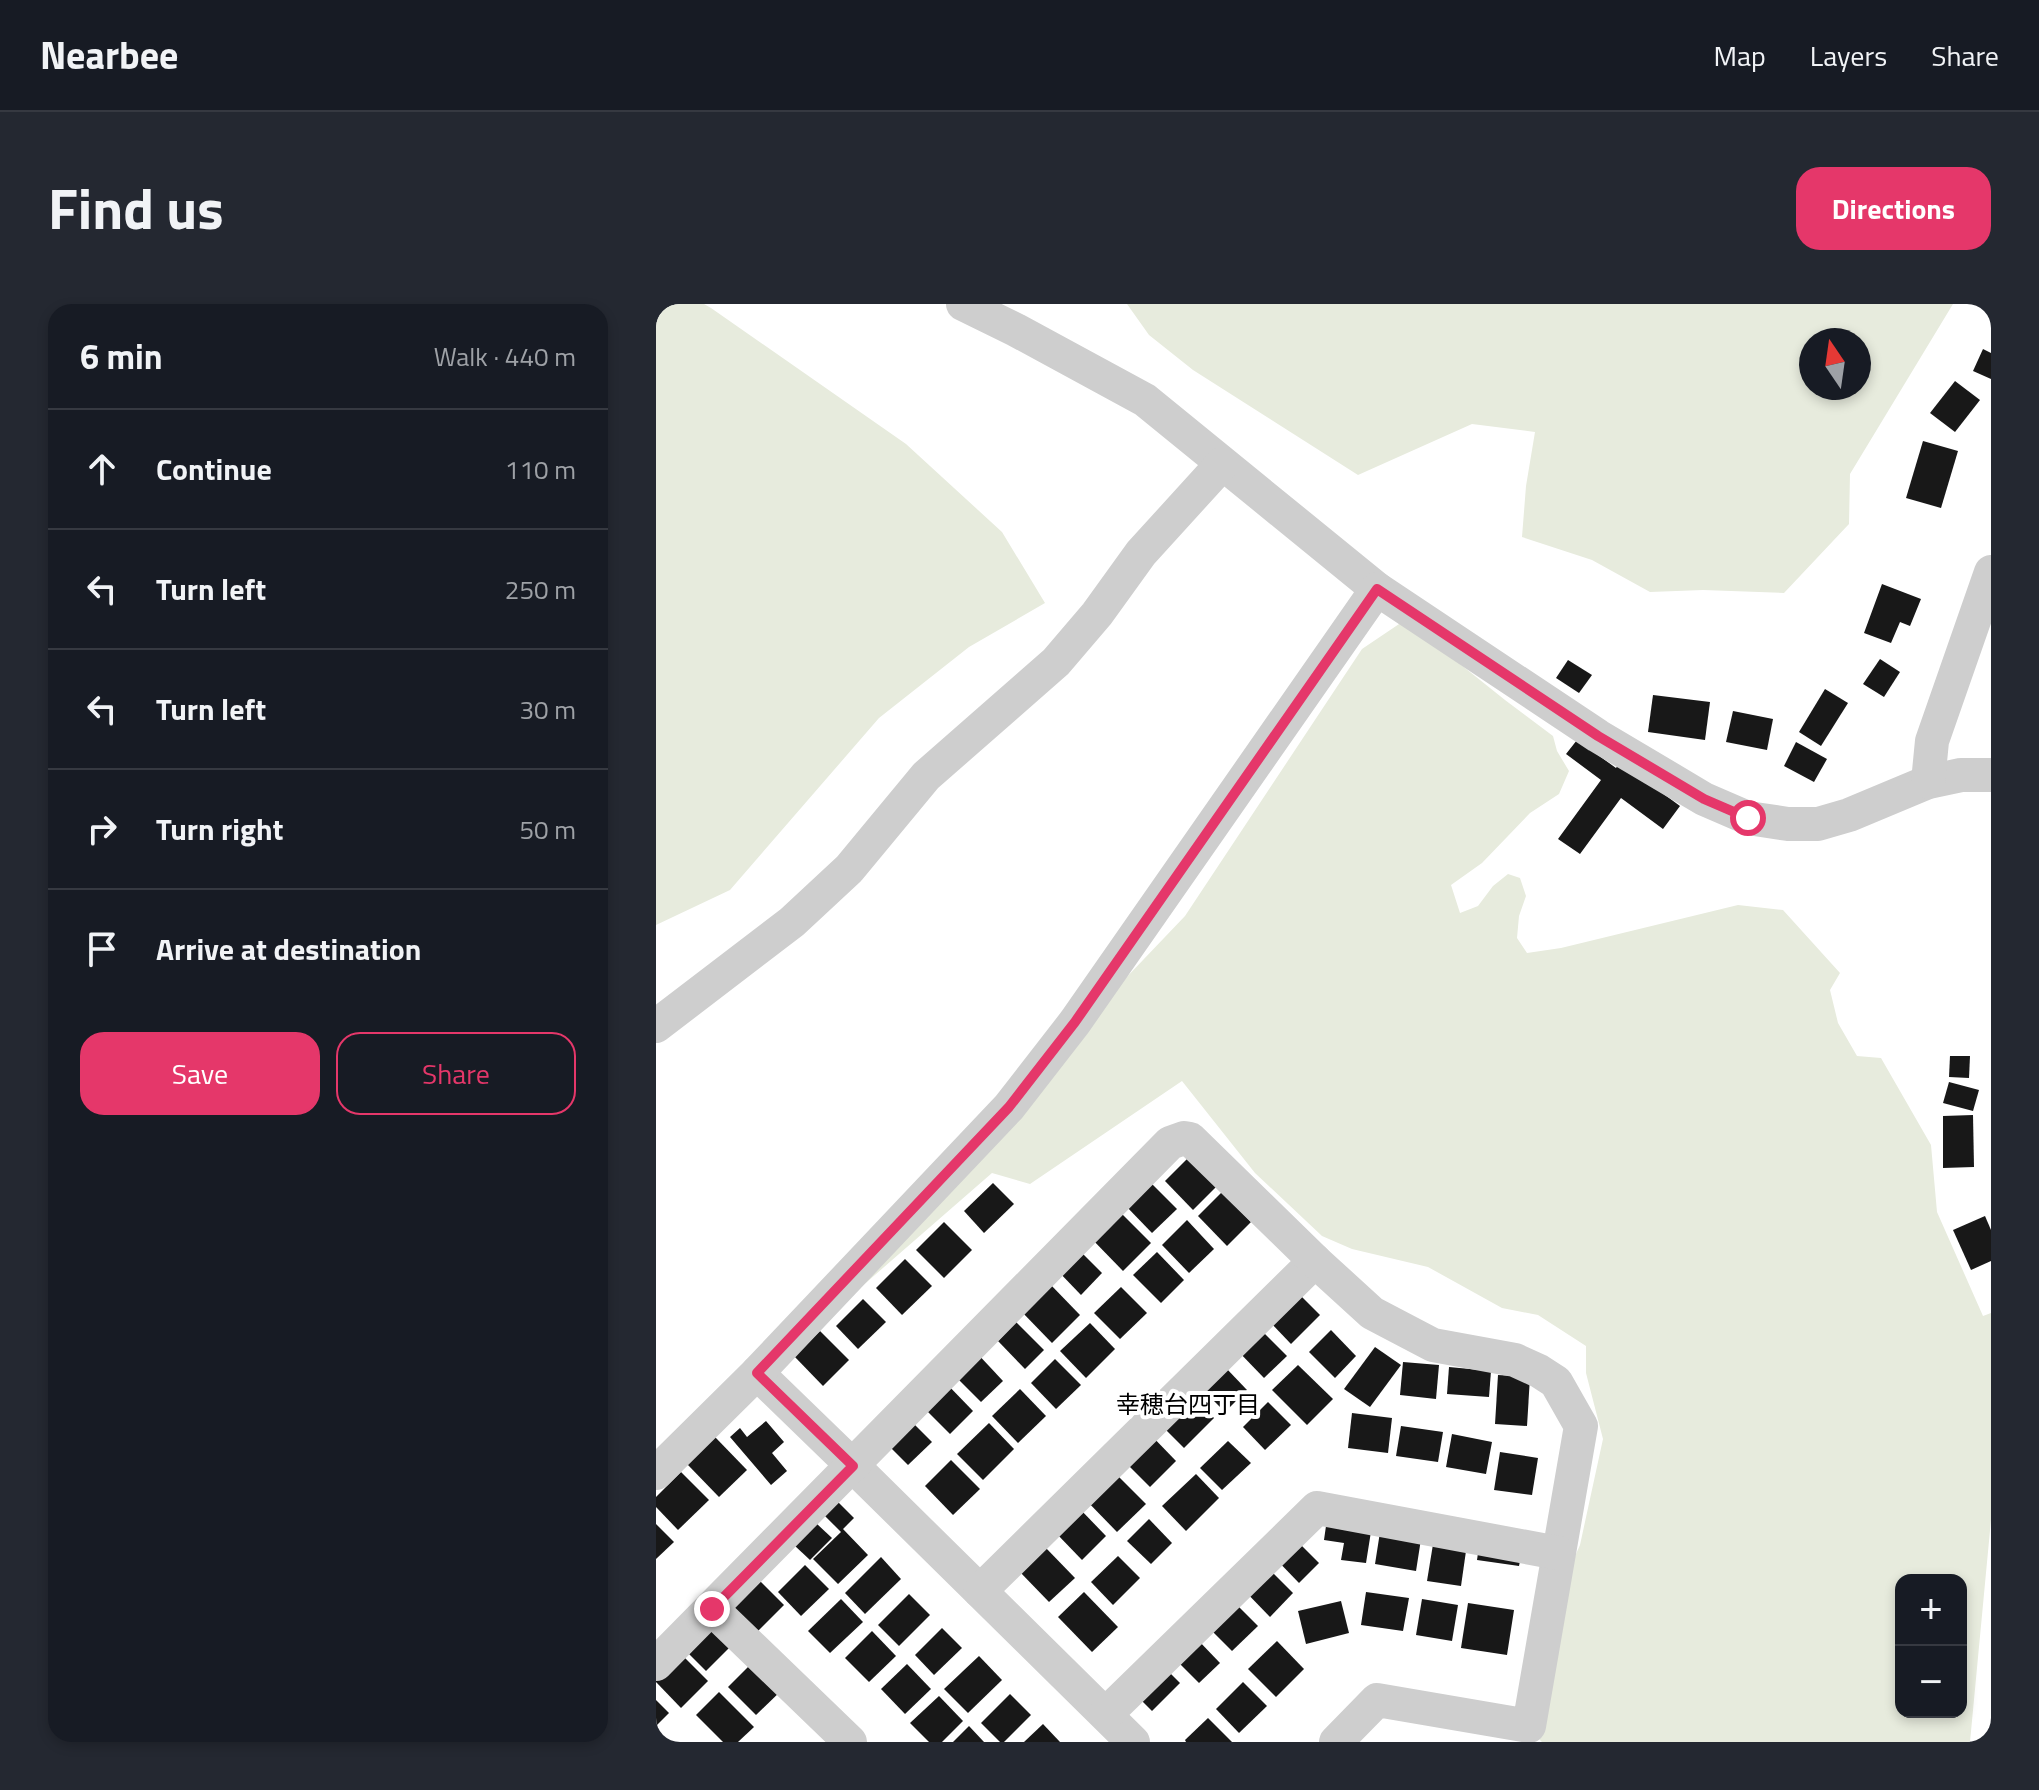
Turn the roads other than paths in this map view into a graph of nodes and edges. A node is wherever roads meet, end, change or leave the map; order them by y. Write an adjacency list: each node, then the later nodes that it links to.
1 (963, 304): 2 (street)
2 (1222, 464): 4 (street); 7 (street)
3 (1991, 572): 6 (street)
4 (1377, 589): 6 (street); 9 (street)
5 (1991, 775): 6 (street)
6 (1928, 782)
7 (656, 1026)
8 (1315, 1261): 10 (street); 12 (street); 13 (street)
9 (757, 1373): 10 (street); 11 (street)
10 (853, 1466): 13 (street); 14 (street)
11 (656, 1473)
12 (1558, 1553): 16 (street); 19 (street)
13 (980, 1591): 16 (street)
14 (712, 1609): 15 (street); 17 (street)
15 (656, 1664)
16 (1106, 1714): 18 (street)
17 (840, 1738)
18 (1133, 1742)
19 (1336, 1742)

